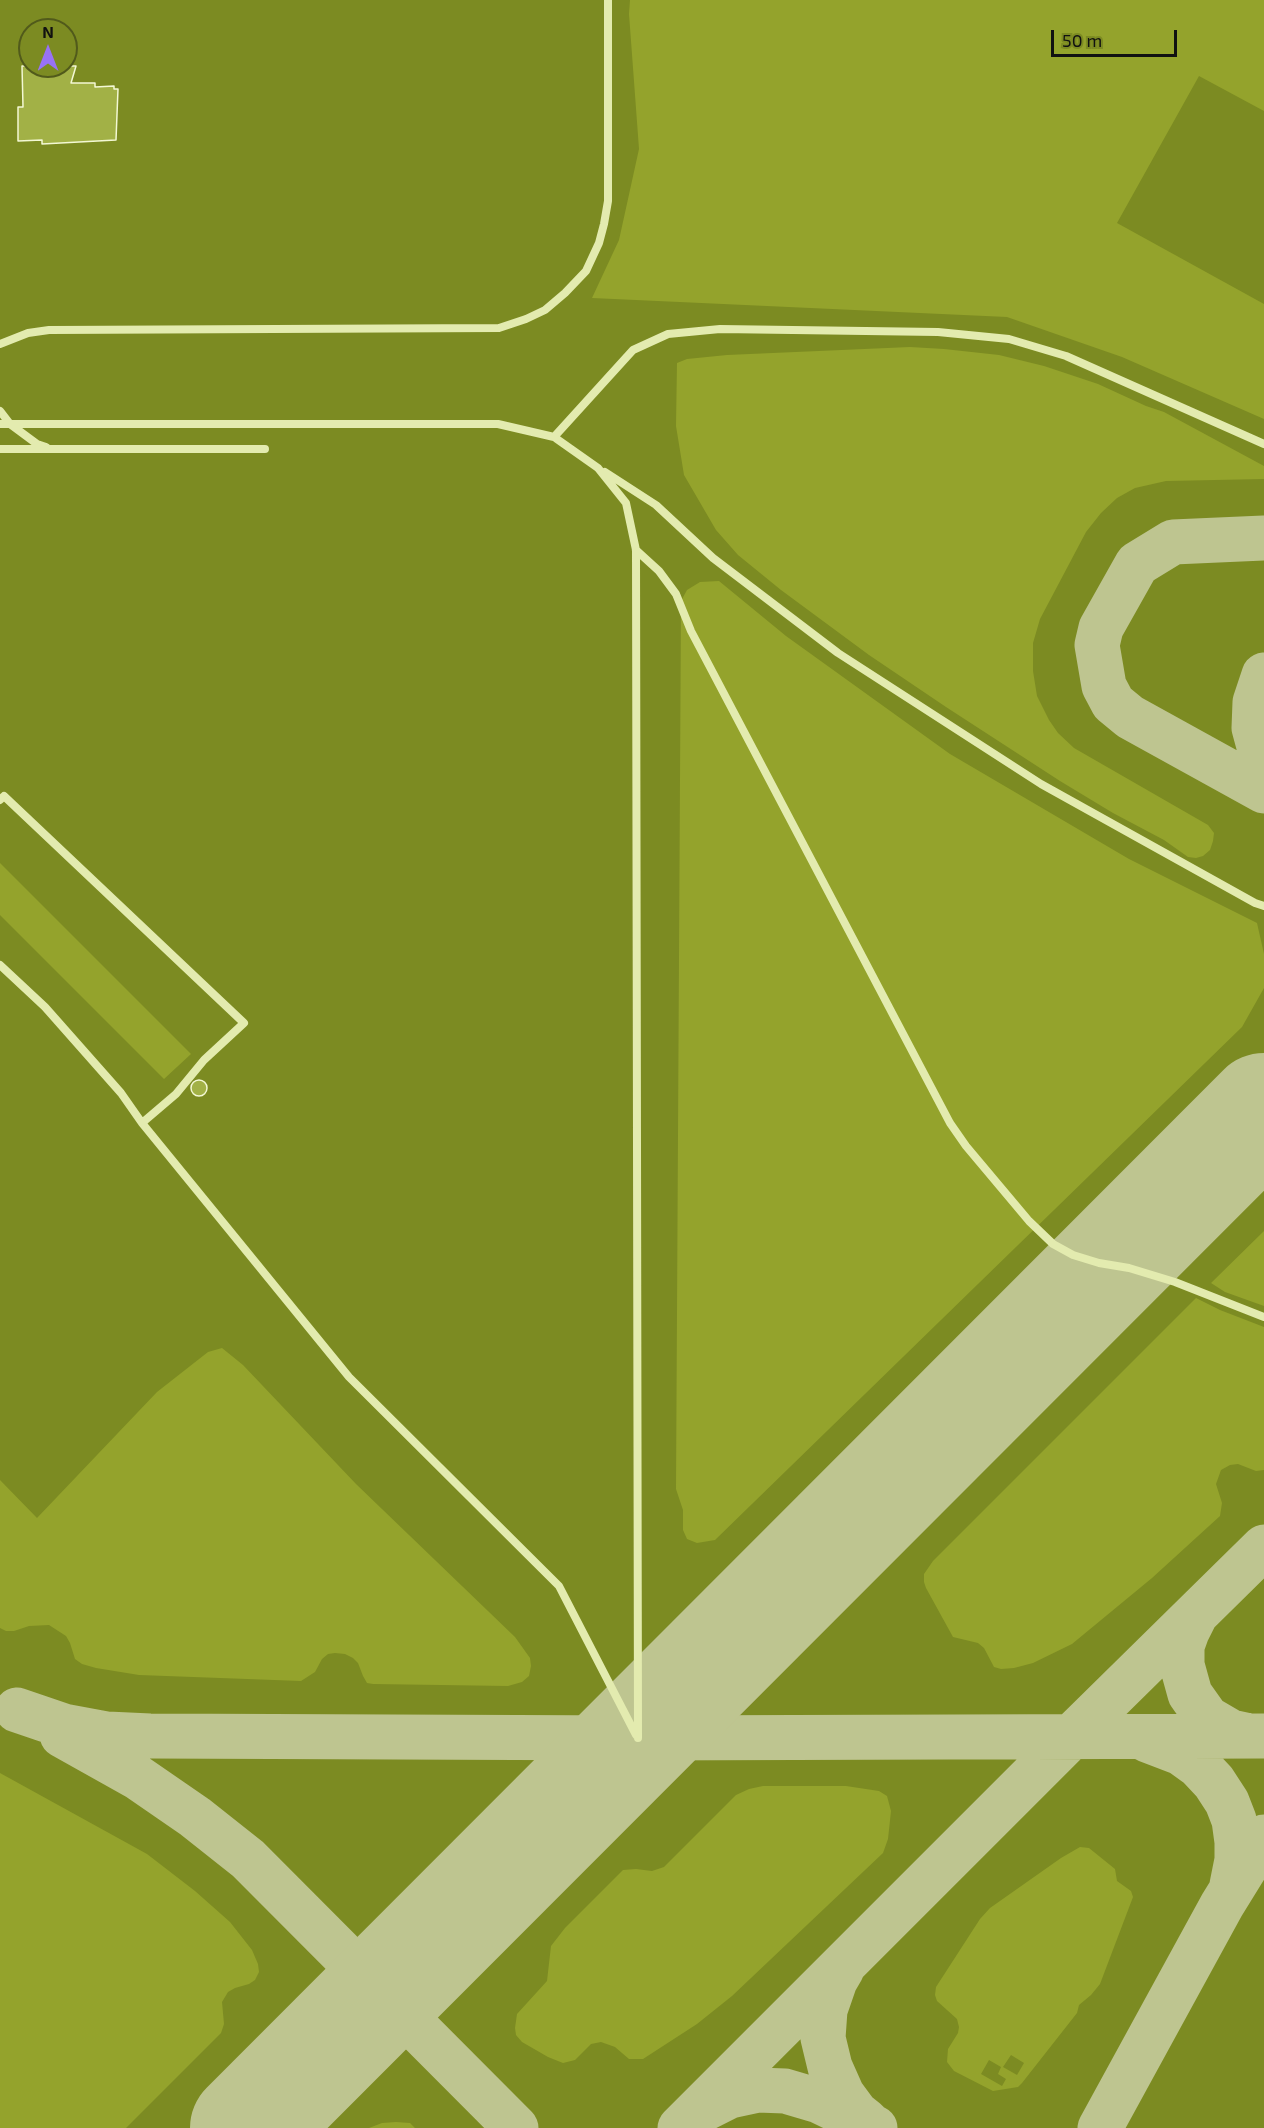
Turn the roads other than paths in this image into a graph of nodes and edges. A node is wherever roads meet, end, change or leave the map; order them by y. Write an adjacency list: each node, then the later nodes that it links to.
1 (608, 0): 2 (lane)
2 (0, 344)
3 (0, 411): 5 (lane)
4 (0, 424): 5 (lane)
5 (10, 424): 6 (lane); 9 (lane)
6 (554, 437): 7 (lane); 11 (lane)
7 (1264, 444)
8 (0, 449): 9 (lane)
9 (52, 449): 10 (lane)
10 (265, 449)
11 (598, 468): 12 (lane); 14 (lane)
12 (636, 550): 16 (lane); 17 (lane)
13 (0, 800): 16 (lane)
14 (1264, 906)
15 (0, 965): 16 (lane)
16 (142, 1123)
17 (1264, 1317)

